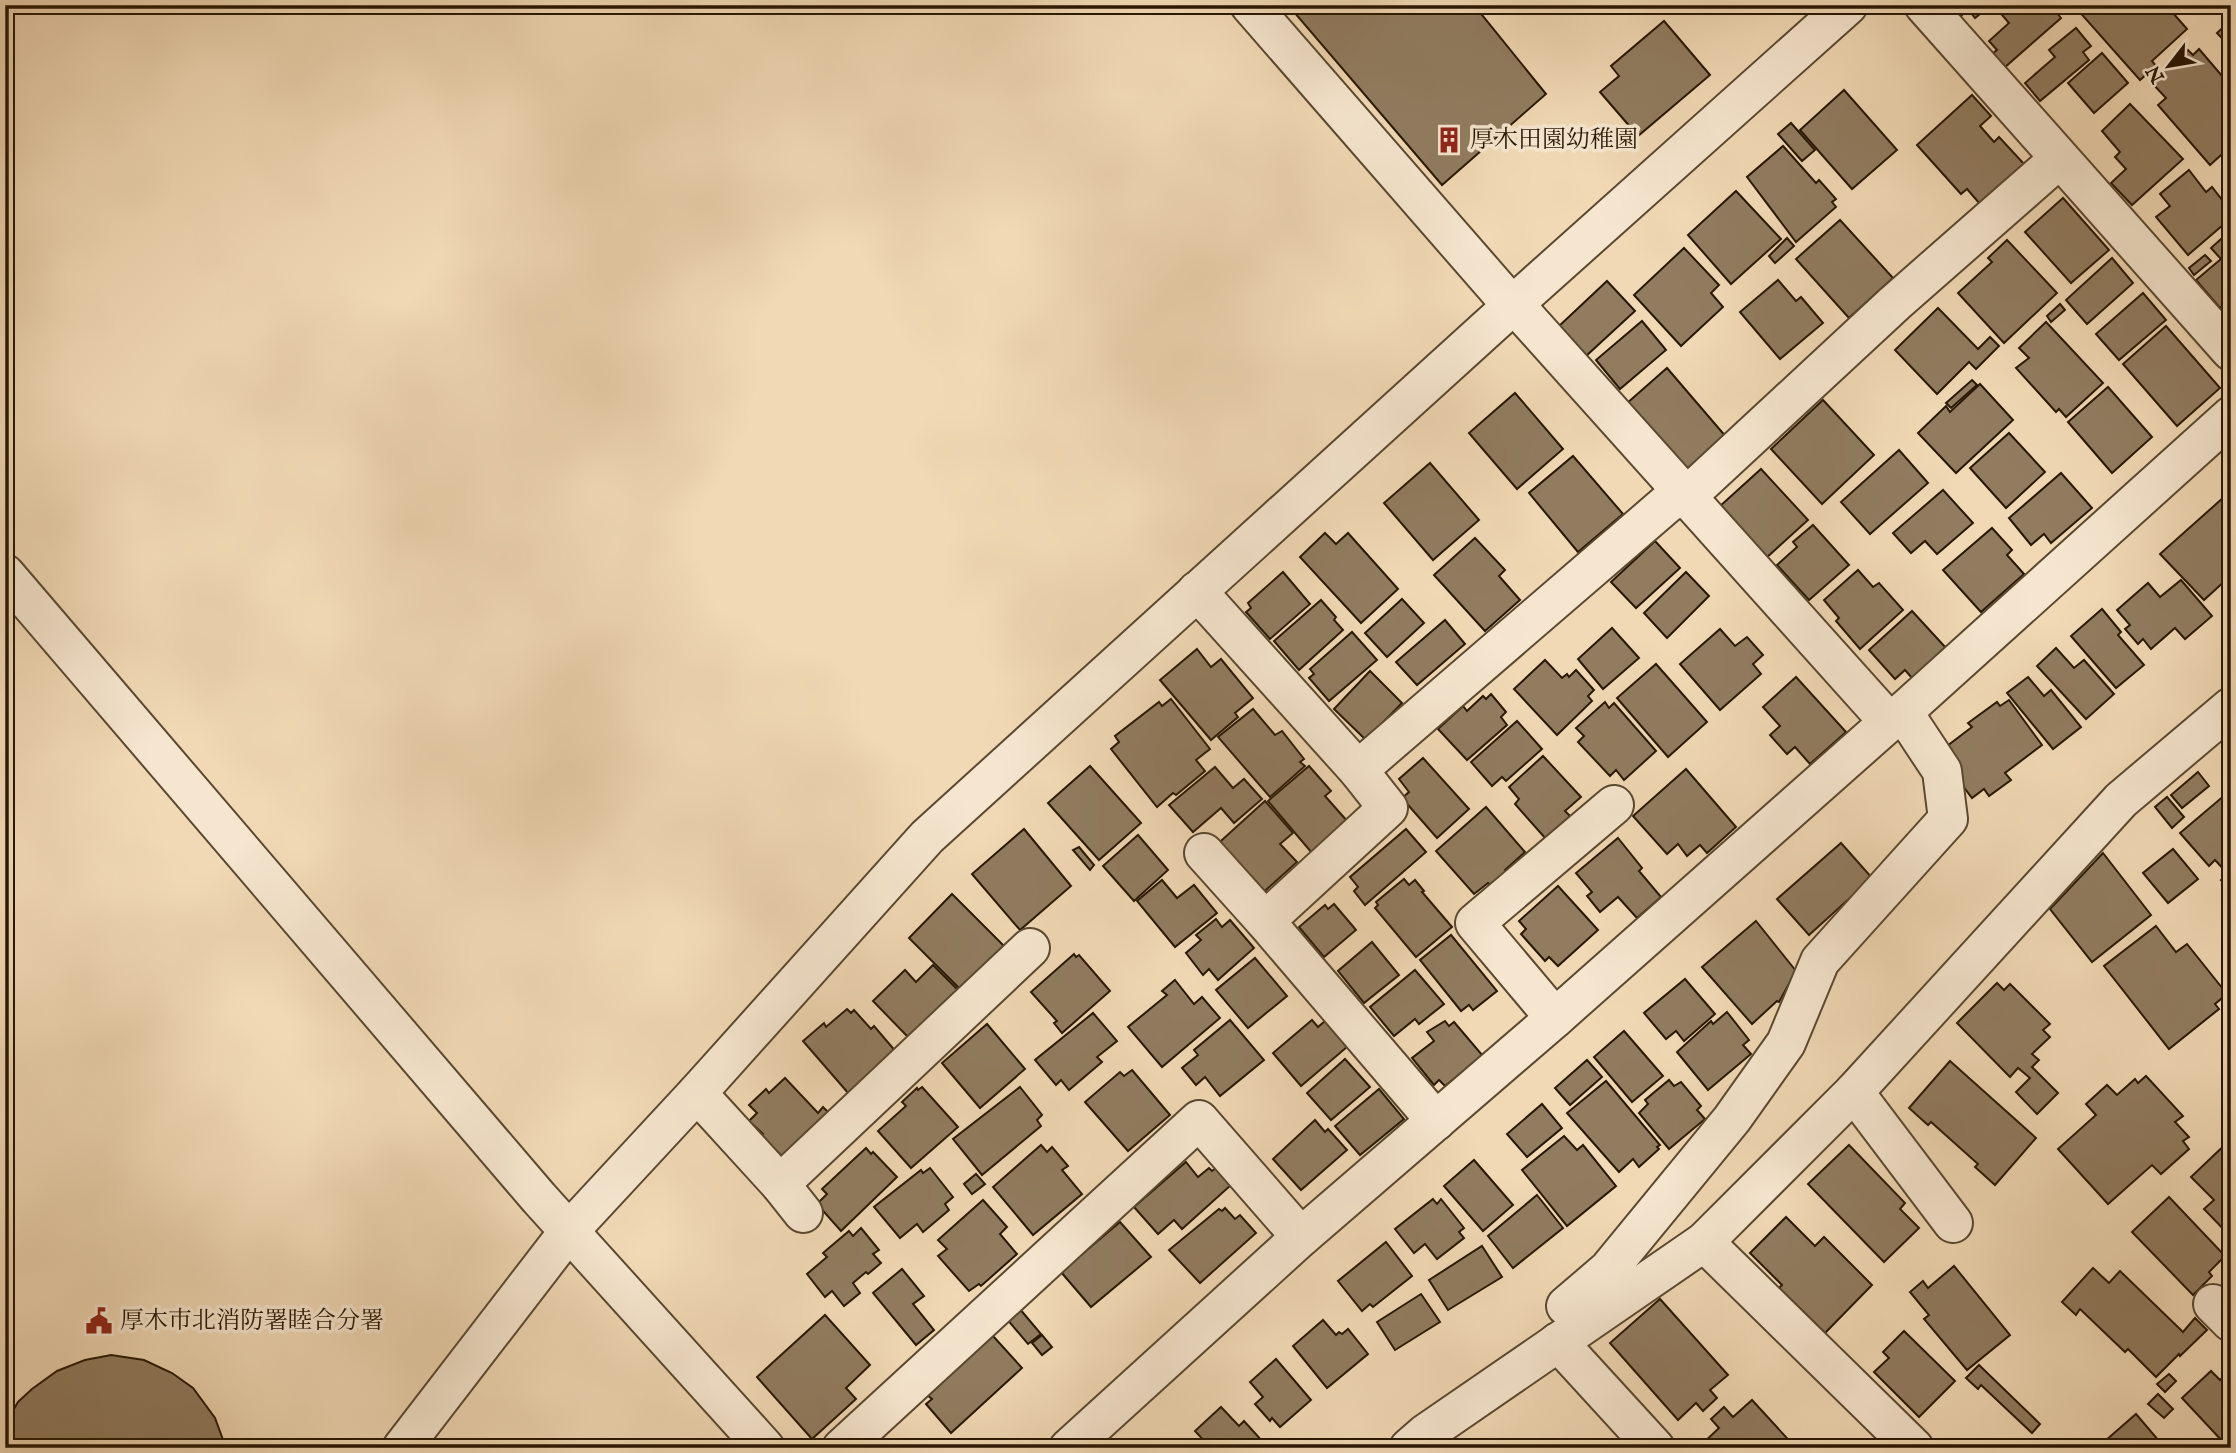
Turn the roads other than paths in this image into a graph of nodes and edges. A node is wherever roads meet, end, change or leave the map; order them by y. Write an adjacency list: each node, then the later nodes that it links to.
1 (1250, 5): 5 (street)
2 (1848, 5): 5 (street)
3 (1924, 5): 4 (street)
4 (2059, 159): 6 (street); 8 (street)
5 (1514, 304): 8 (street); 10 (street)
6 (2231, 351)
7 (2231, 416): 12 (street)
8 (1686, 497): 12 (street); 13 (street)
9 (5, 574): 23 (street)
10 (1197, 591): 13 (street); 20 (street)
11 (2231, 707): 19 (street)
12 (1896, 717): 18 (street); 26 (street)
13 (1358, 770): 16 (street)
14 (1614, 805): 18 (street)
15 (1203, 853): 16 (street)
16 (1265, 921): 21 (street)
17 (1030, 948): 20 (street)
18 (1555, 1018): 21 (street)
19 (1854, 1092): 22 (street); 25 (street)
20 (698, 1093): 23 (street)
21 (1436, 1121): 24 (street)
22 (1953, 1223)
23 (569, 1231): 29 (street); 30 (street)
24 (1301, 1237): 28 (street); 31 (street)
25 (1704, 1242): 26 (street); 33 (street)
26 (1562, 1324): 27 (street); 32 (street)
27 (1410, 1443)
28 (853, 1444)
29 (402, 1448)
30 (765, 1448)
31 (1069, 1448)
32 (1655, 1448)
33 (1914, 1448)

